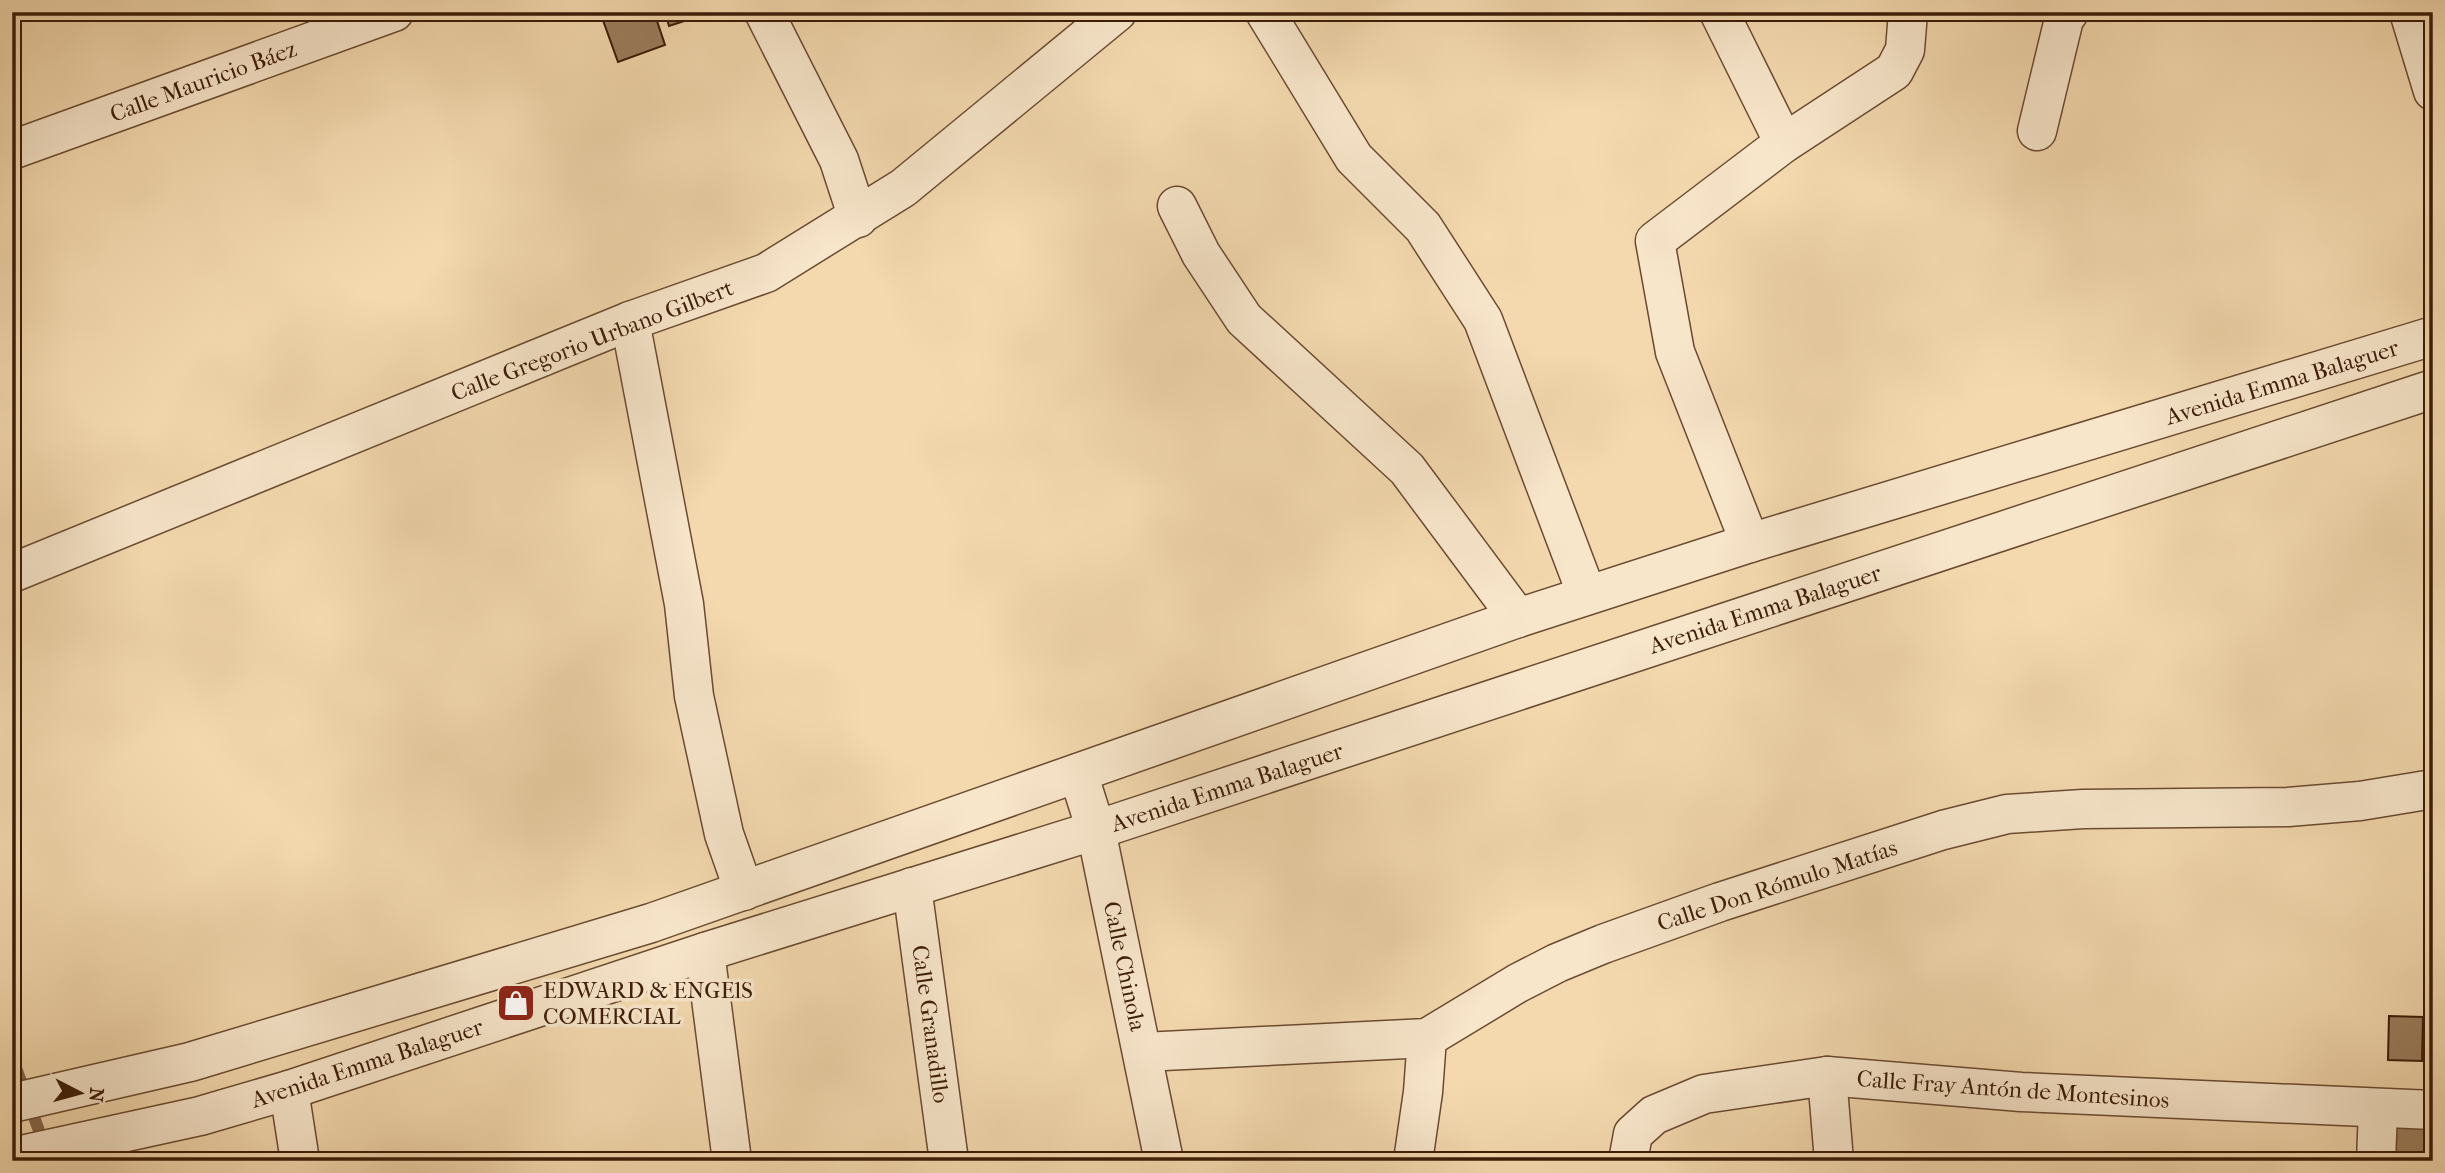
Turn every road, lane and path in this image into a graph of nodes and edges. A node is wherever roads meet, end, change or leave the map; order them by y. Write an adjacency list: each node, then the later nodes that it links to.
1 (394, 12): 12 (street, Calle Mauricio Báez)
2 (764, 12): 14 (street)
3 (1117, 12): 14 (street, Calle Gregorio Urbano Gilbert)
4 (1265, 12): 20 (street)
5 (1719, 12): 11 (street)
6 (1908, 12): 11 (street)
7 (2069, 12): 10 (street)
8 (2409, 12): 9 (street)
9 (2433, 91)
10 (2037, 131)
11 (1784, 143): 18 (street)
12 (12, 150)
13 (1177, 206): 21 (street)
14 (858, 218): 15 (street, Calle Gregorio Urbano Gilbert)
15 (630, 321): 19 (street, Calle Gregorio Urbano Gilbert); 26 (street)
16 (2433, 336): 18 (street, Avenida Emma Balaguer)
17 (2433, 389): 24 (street, Avenida Emma Balaguer)
18 (1750, 543): 20 (street, Avenida Emma Balaguer)
19 (12, 573)
20 (1587, 595): 21 (street, Avenida Emma Balaguer)
21 (1518, 618): 22 (street, Avenida Emma Balaguer)
22 (1078, 773): 24 (street, Calle Chinola); 26 (street, Avenida Emma Balaguer)
23 (2433, 789): 28 (street, Calle Don Rómulo Matías)
24 (1096, 830): 25 (street, Avenida Emma Balaguer); 29 (street, Calle Chinola)
25 (912, 887): 27 (street, Avenida Emma Balaguer); 38 (street, Calle Granadillo)
26 (744, 891): 32 (street, Avenida Emma Balaguer)
27 (705, 951): 31 (street, Avenida Emma Balaguer); 37 (street)
28 (1427, 1038): 29 (street, Calle Don Rómulo Matías); 40 (street)
29 (1143, 1052): 39 (street, Calle Chinola)
30 (1827, 1076): 33 (street, Calle Fray Antón de Montesinos); 41 (street, Calle Fray Antón de Montesinos); 42 (street)
31 (289, 1090): 35 (street, Avenida Emma Balaguer); 36 (street)
32 (12, 1103)
33 (2378, 1110): 34 (street, Calle Fray Antón de Montesinos); 43 (street)
34 (2433, 1110)
35 (12, 1157)
36 (300, 1161)
37 (732, 1161)
38 (949, 1161)
39 (1164, 1161)
40 (1413, 1161)
41 (1628, 1161)
42 (1834, 1161)
43 (2376, 1161)

